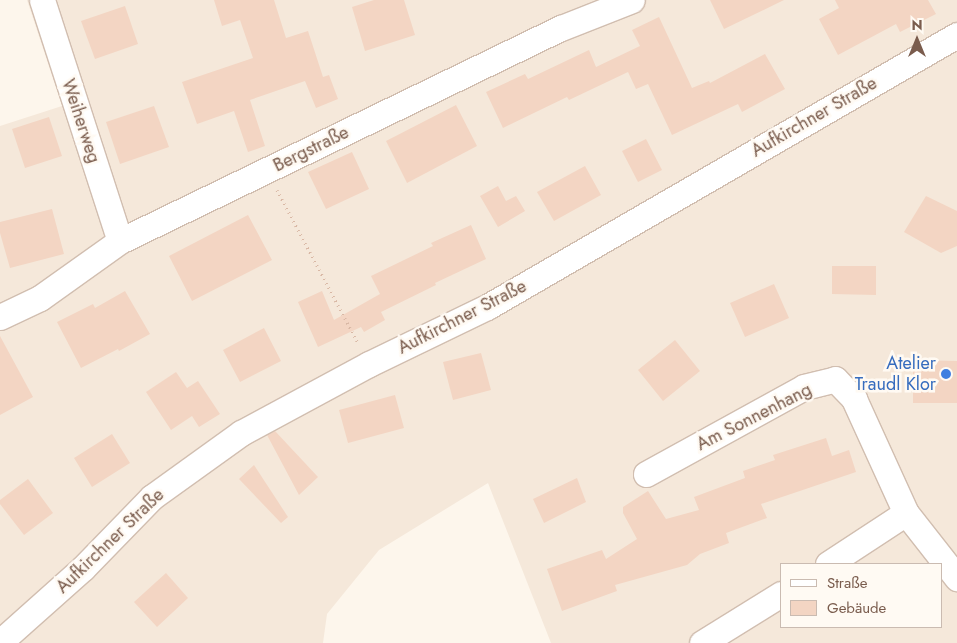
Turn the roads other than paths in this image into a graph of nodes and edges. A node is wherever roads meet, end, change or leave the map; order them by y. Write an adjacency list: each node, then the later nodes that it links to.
1 (42, 0): 4 (street, Weiherweg)
2 (632, 0): 4 (street, Bergstraße)
3 (957, 35): 11 (street, Aufkirchner Straße)
4 (120, 242): 5 (street, Bergstraße)
5 (0, 317)
6 (646, 474): 7 (street, Am Sonnenhang)
7 (906, 513): 8 (street); 9 (street)
8 (830, 563)
9 (957, 578)
10 (780, 595): 12 (street)
11 (0, 642)
12 (702, 643)

